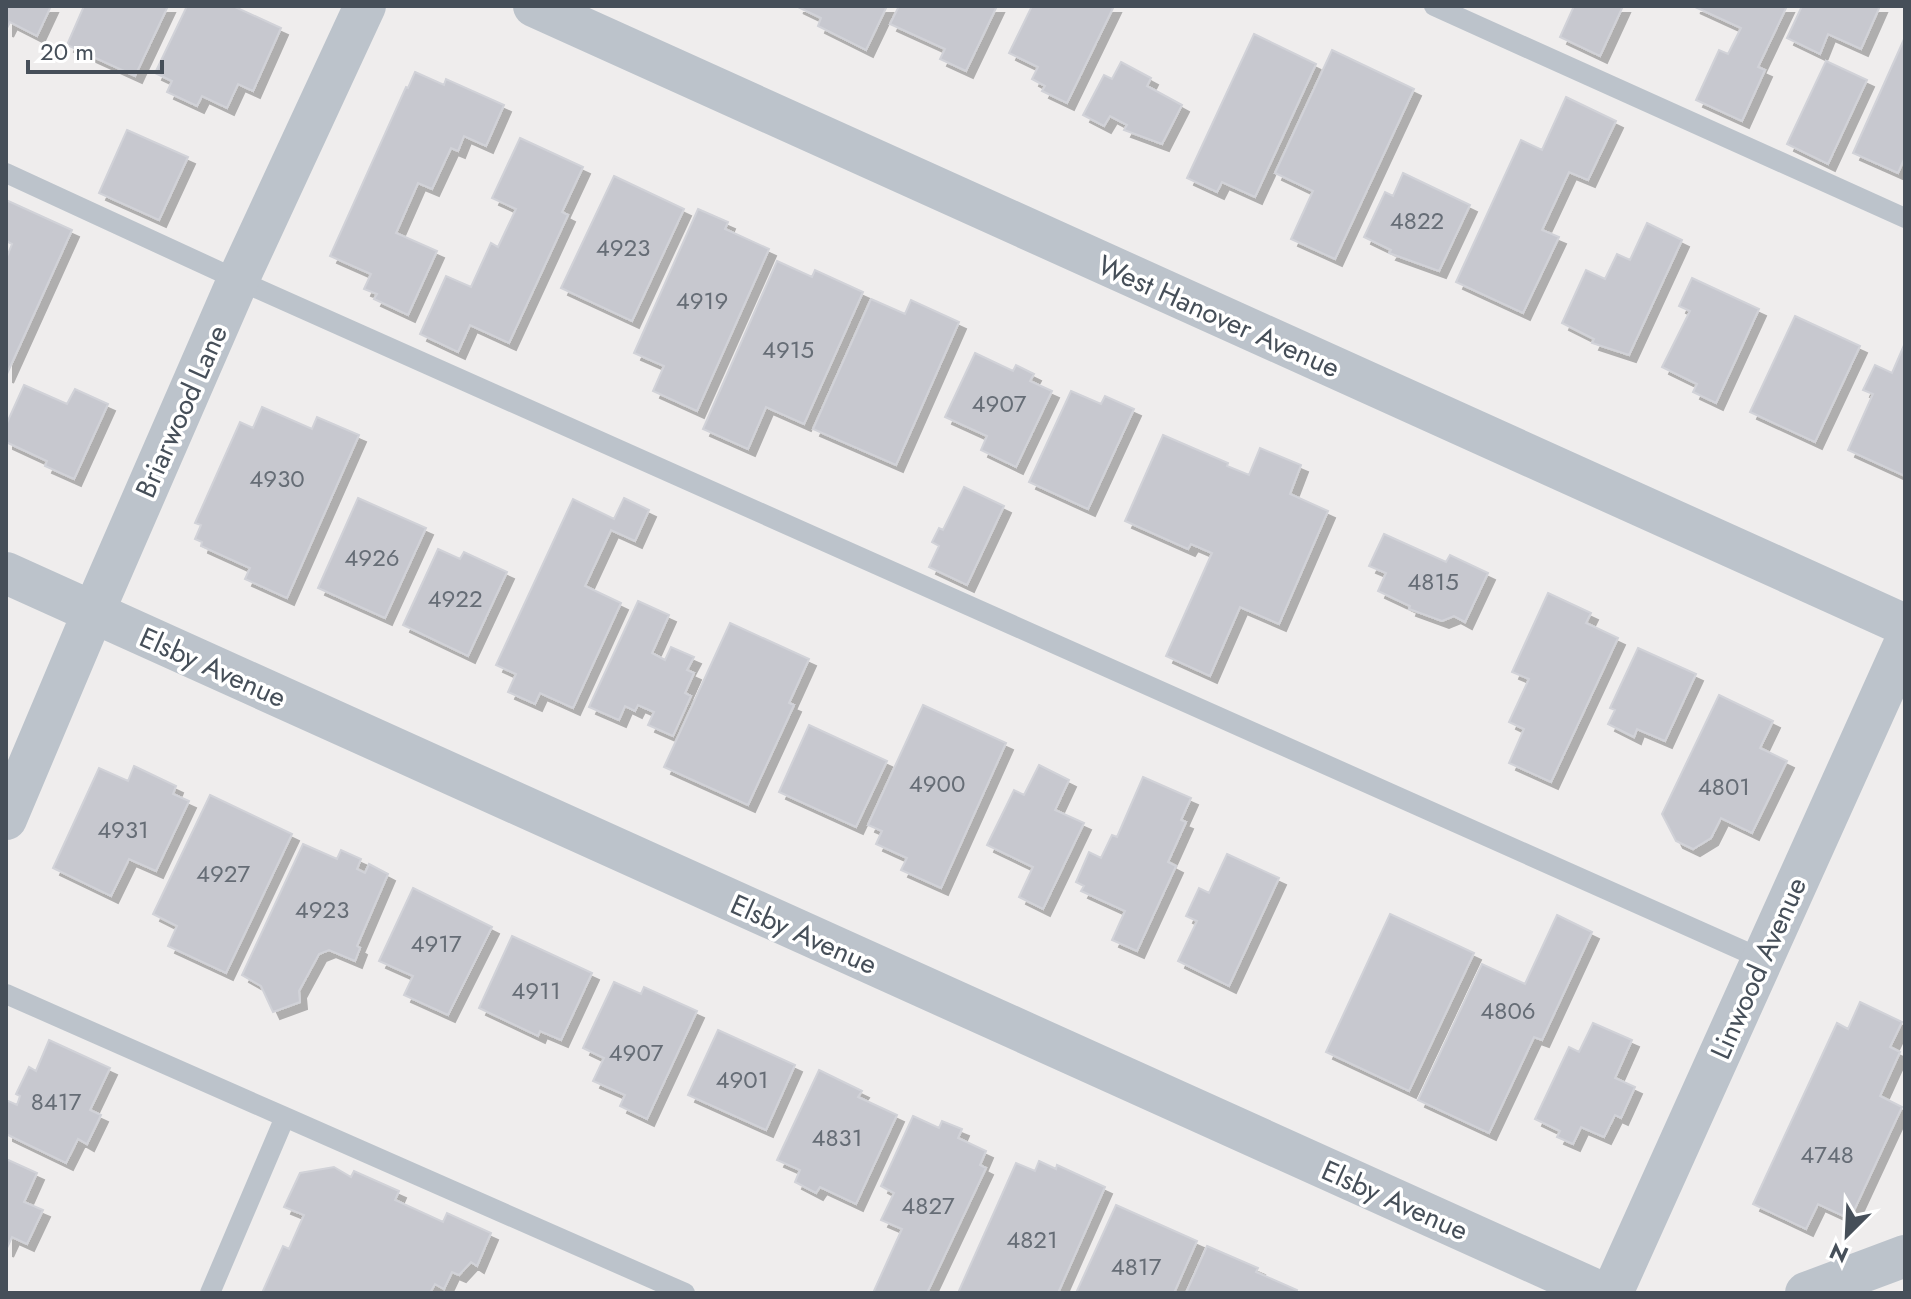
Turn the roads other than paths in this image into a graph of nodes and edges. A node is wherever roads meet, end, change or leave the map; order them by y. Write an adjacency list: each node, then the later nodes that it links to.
1 (365, 6): 6 (street, Briarwood Lane)
2 (534, 6): 9 (street, West Hanover Avenue)
3 (1434, 6): 5 (lane)
4 (6, 173): 6 (lane)
5 (1905, 218)
6 (238, 280): 8 (street, Briarwood Lane); 12 (lane)
7 (6, 573): 8 (street, Elsby Avenue)
8 (93, 613): 11 (street, Briarwood Lane); 18 (street, Elsby Avenue)
9 (1905, 625)
10 (1905, 643): 12 (street, Linwood Avenue)
11 (6, 819)
12 (1762, 959): 19 (street, Linwood Avenue)
13 (6, 994): 14 (lane)
14 (285, 1117): 16 (lane); 17 (lane)
15 (1905, 1256): 20 (street)
16 (210, 1293)
17 (685, 1293)
18 (1602, 1293)
19 (1612, 1293)
20 (1806, 1293)

